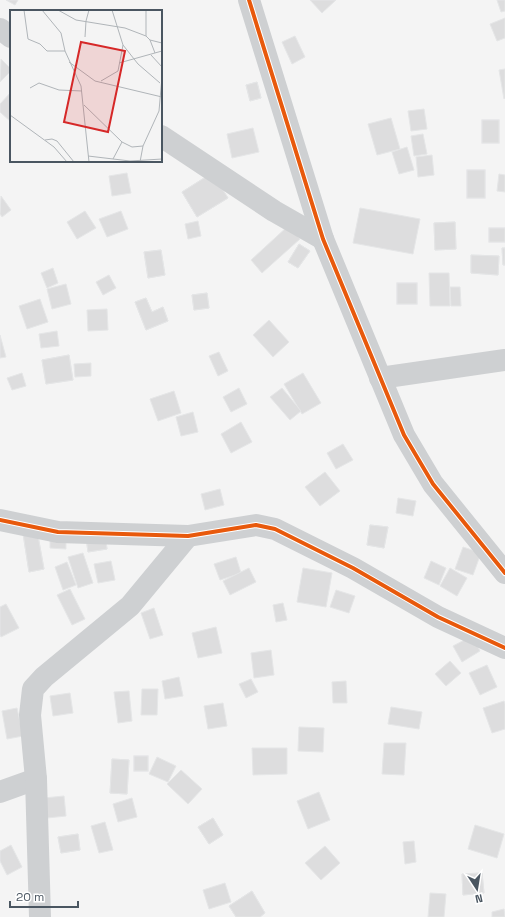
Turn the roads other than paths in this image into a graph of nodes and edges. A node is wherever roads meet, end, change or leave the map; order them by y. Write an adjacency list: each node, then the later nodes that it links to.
1 (249, 0): 5 (street)
2 (0, 29): 3 (street)
3 (10, 36)
4 (162, 137): 5 (street)
5 (323, 239): 7 (street)
6 (505, 360): 7 (street)
7 (380, 378): 10 (street)
8 (0, 520): 9 (street)
9 (188, 536): 11 (street); 12 (street)
10 (505, 574)
11 (505, 648)
12 (36, 779): 13 (street); 14 (street)
13 (0, 792)
14 (40, 917)

